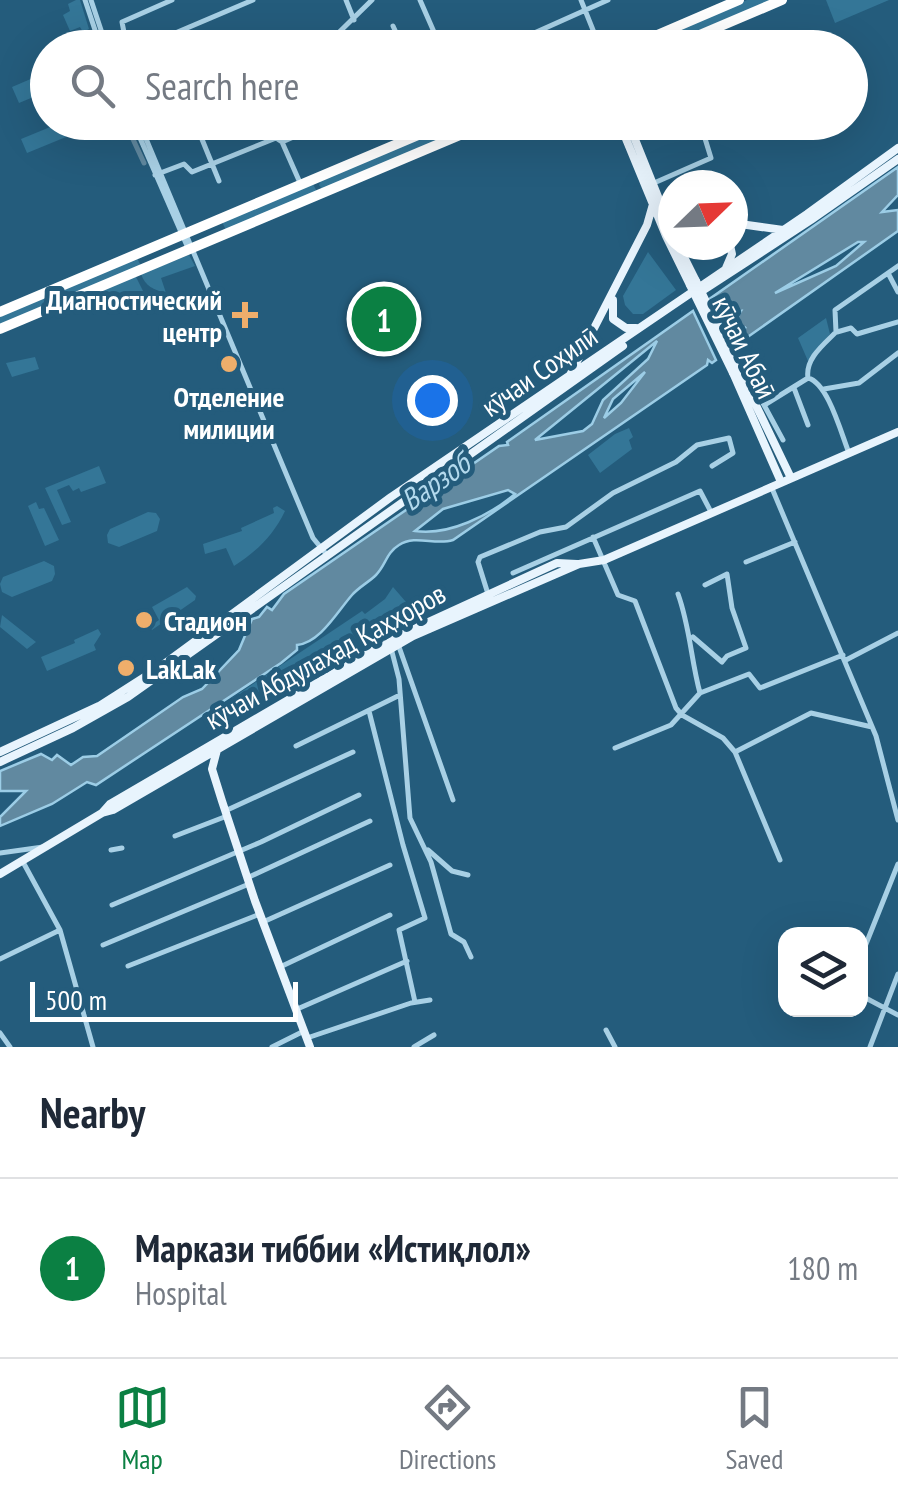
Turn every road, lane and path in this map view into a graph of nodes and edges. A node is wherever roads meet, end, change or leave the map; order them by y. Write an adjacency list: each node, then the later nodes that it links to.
1 (88, 0): 16 (street)
2 (152, 0): 12 (street)
3 (172, 0): 12 (street)
4 (253, 0): 18 (street)
5 (346, 0): 14 (street)
6 (372, 0): 14 (street)
7 (420, 0): 21 (street)
8 (581, 0): 13 (street)
9 (608, 0): 13 (street)
10 (739, 0): 24 (highway)
11 (782, 0): 25 (highway)
12 (155, 8): 17 (street)
13 (585, 10): 22 (street); 23 (street)
14 (354, 20): 19 (street)
15 (393, 26): 20 (street)
16 (98, 30)
17 (124, 30)
18 (182, 30)
19 (343, 30)
20 (395, 30)
21 (433, 30)
22 (541, 30)
23 (593, 30)
24 (676, 30)
25 (712, 30)
26 (143, 140): 41 (street)
27 (147, 140): 41 (street)
28 (201, 140): 39 (street)
29 (271, 140): 39 (street)
30 (279, 140): 37 (street)
31 (287, 140): 37 (street)
32 (407, 140): 42 (highway)
33 (449, 140): 46 (highway)
34 (627, 140): 47 (main road, кӯчаи Абаӣ)
35 (635, 140): 44 (main road, кӯчаи Абаӣ)
36 (705, 140): 44 (street)
37 (282, 142): 45 (street)
38 (896, 155): 40 (main road, кӯчаи Соҳилӣ)
39 (212, 163): 41 (street); 43 (street)
40 (879, 168): 52 (main road, кӯчаи Соҳилӣ); 87 (main road)
41 (158, 175): 53 (street)
42 (319, 178): 45 (highway); 46 (highway)
43 (219, 181)
44 (651, 184): 47 (main road, кӯчаи Абаӣ)
45 (301, 185): 49 (highway)
46 (326, 192): 54 (highway)
47 (656, 204): 48 (main road, кӯчаи Абаӣ); 73 (main road)
48 (658, 209)
49 (214, 222): 53 (highway); 54 (highway)
50 (748, 224): 52 (main road)
51 (658, 230): 68 (main road)
52 (784, 230): 62 (main road, кӯчаи Соҳилӣ)
53 (184, 235): 55 (street); 56 (highway)
54 (222, 235): 55 (highway)
55 (192, 250): 60 (highway); 91 (street)
56 (142, 252): 60 (highway); 66 (highway)
57 (682, 260): 64 (main road, кӯчаи Абаӣ)
58 (684, 260): 64 (main road, кӯчаи Абаӣ)
59 (729, 260): 62 (main road)
60 (150, 266): 69 (highway)
61 (898, 266): 63 (street)
62 (726, 268): 68 (main road, кӯчаи Соҳилӣ)
63 (888, 273): 65 (street); 70 (street)
64 (693, 283): 72 (main road, кӯчаи Абаӣ, bridge)
65 (898, 292)
66 (0, 312)
67 (898, 322): 70 (street)
68 (640, 328): 73 (main road, кӯчаи Соҳилӣ)
69 (0, 329)
70 (836, 332): 74 (street)
71 (898, 353): 77 (street)
72 (736, 372): 84 (main road, кӯчаи Абаӣ); 85 (main road, кӯчаи Абаӣ)
73 (569, 377): 87 (main road, кӯчаи Соҳилӣ)
74 (808, 378): 76 (street); 77 (street)
75 (751, 381): 78 (street)
76 (794, 388): 78 (street); 79 (street)
77 (824, 389): 82 (street)
78 (766, 404): 81 (street)
79 (808, 424)
80 (898, 432): 82 (main road, кӯчаи Абдулаҳад Қаҳҳоров)
81 (783, 440)
82 (849, 453): 84 (main road, кӯчаи Абдулаҳад Қаҳҳоров)
83 (712, 466): 97 (street)
84 (792, 478): 85 (main road, кӯчаи Абдулаҳад Қаҳҳоров)
85 (781, 482): 86 (main road, кӯчаи Абдулаҳад Қаҳҳоров)
86 (771, 486): 88 (main road, кӯчаи Абдулаҳад Қаҳҳоров); 90 (street)
87 (382, 510): 91 (main road, кӯчаи Соҳилӣ)
88 (711, 512): 89 (street); 92 (main road, кӯчаи Абдулаҳад Қаҳҳоров)
89 (593, 538): 92 (street); 95 (street)
90 (796, 542): 93 (street); 102 (street)
91 (325, 553): 108 (main road, кӯчаи Соҳилӣ)
92 (604, 560): 94 (main road, кӯчаи Абдулаҳад Қаҳҳоров); 106 (street)
93 (746, 562)
94 (579, 564): 97 (main road, кӯчаи Абдулаҳад Қаҳҳоров); 101 (main road, кӯчаи Абдулаҳад Қаҳҳоров)
95 (513, 573)
96 (705, 586): 100 (street)
97 (488, 594): 120 (main road, кӯчаи Абдулаҳад Қаҳҳоров)
98 (678, 594): 100 (street)
99 (898, 633): 102 (street)
100 (691, 635): 103 (street)
101 (394, 646): 104 (street); 111 (main road, кӯчаи Абдулаҳад Қаҳҳоров); 119 (street)
102 (844, 658): 103 (street); 107 (street)
103 (700, 693): 106 (street)
104 (400, 695): 105 (street); 125 (street)
105 (369, 711): 109 (street); 146 (street)
106 (682, 715): 110 (street); 114 (street)
107 (872, 727): 114 (street); 122 (street)
108 (38, 740): 112 (main road, кӯчаи Соҳилӣ); 115 (main road)
109 (296, 746)
110 (615, 748)
111 (217, 749): 116 (main road, кӯчаи Абдулаҳад Қаҳҳоров); 117 (main road)
112 (0, 752)
113 (352, 752): 121 (street)
114 (735, 752): 131 (street)
115 (0, 762)
116 (190, 767): 117 (main road); 120 (main road, кӯчаи Абдулаҳад Қаҳҳоров)
117 (212, 769): 121 (main road)
118 (360, 796): 129 (street)
119 (453, 800)
120 (102, 813): 126 (main road, кӯчаи Абдулаҳад Қаҳҳоров)
121 (226, 814): 124 (street); 129 (main road)
122 (898, 820)
123 (370, 821): 137 (street)
124 (176, 836)
125 (422, 844): 136 (street); 144 (street)
126 (51, 845): 130 (street, кӯчаи Абдулаҳад Қаҳҳоров); 132 (main road, кӯчаи Абдулаҳад Қаҳҳоров)
127 (122, 848): 128 (street)
128 (110, 850)
129 (239, 851): 137 (main road); 138 (street)
130 (0, 853)
131 (780, 860)
132 (23, 862): 135 (main road, кӯчаи Абдулаҳад Қаҳҳоров); 141 (street)
133 (898, 864): 142 (street)
134 (390, 865): 140 (street)
135 (0, 874)
136 (468, 875)
137 (248, 881): 140 (main road); 143 (street)
138 (112, 905)
139 (390, 915): 148 (street)
140 (261, 918): 147 (street); 148 (main road)
141 (60, 930): 145 (street); 161 (street)
142 (868, 939)
143 (102, 944)
144 (470, 957)
145 (0, 960)
146 (407, 961): 152 (street); 154 (street)
147 (128, 966)
148 (280, 966): 154 (main road)
149 (898, 974): 153 (street)
150 (868, 999): 153 (street)
151 (430, 1000): 152 (street)
152 (415, 1002): 159 (street)
153 (884, 1008): 155 (street); 165 (street)
154 (295, 1010): 159 (main road)
155 (898, 1015)
156 (606, 1030): 164 (street)
157 (0, 1033): 160 (street)
158 (434, 1034): 163 (street)
159 (307, 1039): 162 (street)
160 (10, 1047)
161 (93, 1047)
162 (272, 1047)
163 (414, 1047)
164 (614, 1047)
165 (870, 1047)

